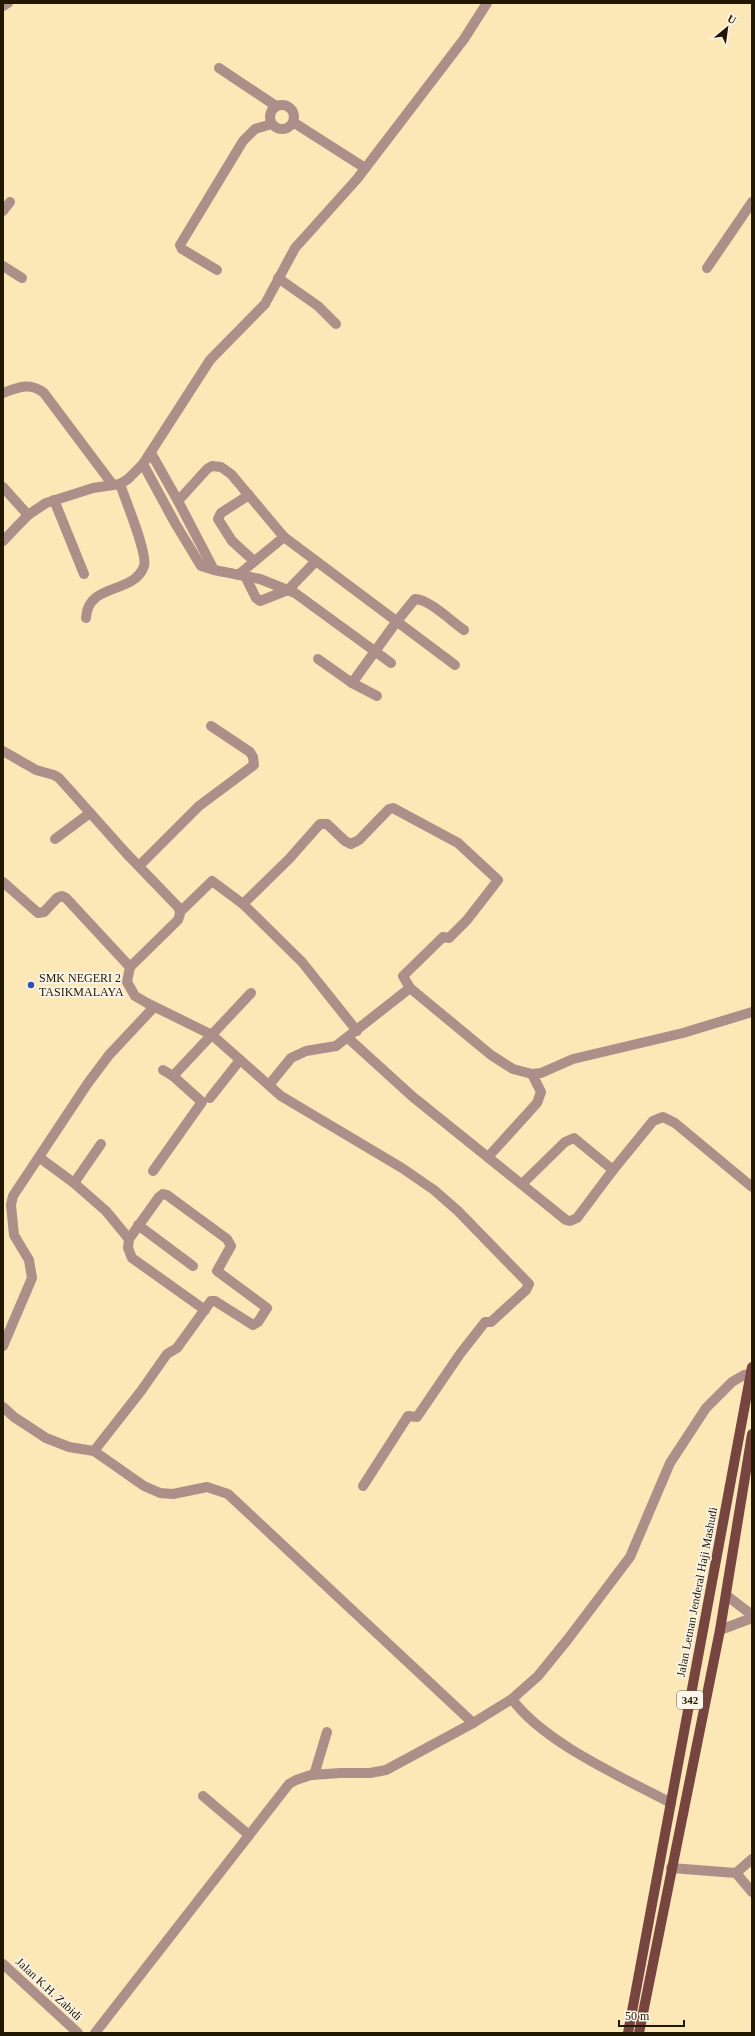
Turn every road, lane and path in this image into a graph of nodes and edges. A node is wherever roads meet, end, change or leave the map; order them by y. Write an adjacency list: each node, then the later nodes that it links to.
1 (8, 3): 3 (street)
2 (487, 3): 8 (street)
3 (3, 6)
4 (219, 68): 5 (street)
5 (276, 106): 6 (street); 7 (street)
6 (293, 122): 7 (street); 8 (street)
7 (272, 124): 14 (street)
8 (366, 168): 16 (street)
9 (10, 202): 11 (street)
10 (752, 202): 13 (street)
11 (3, 211)
12 (3, 266): 15 (street)
13 (706, 268)
14 (217, 270)
15 (22, 278)
16 (278, 278): 17 (street); 19 (street)
17 (336, 324)
18 (3, 393): 21 (street)
19 (150, 453): 20 (street); 25 (street)
20 (143, 464): 21 (street); 28 (street)
21 (116, 484): 24 (street); 39 (street)
22 (3, 487): 26 (street)
23 (249, 495): 25 (street); 30 (street); 34 (street)
24 (54, 500): 26 (street); 36 (street)
25 (178, 501): 27 (street)
26 (28, 515): 31 (street)
27 (186, 517): 28 (street); 29 (street)
28 (175, 523): 32 (street)
29 (196, 537): 32 (street); 35 (street)
30 (284, 537): 33 (street); 34 (street)
31 (3, 541)
32 (186, 543): 35 (street)
33 (316, 560): 38 (street); 40 (street)
34 (254, 561): 37 (street)
35 (214, 570): 37 (street)
36 (84, 574)
37 (241, 575): 38 (street); 38 (street)
38 (288, 590): 42 (street)
39 (86, 618)
40 (397, 621): 41 (street); 42 (street); 45 (street)
41 (464, 630)
42 (375, 652): 44 (street); 46 (street)
43 (318, 659): 46 (street)
44 (391, 664)
45 (455, 664)
46 (352, 683): 47 (street)
47 (377, 696)
48 (211, 726): 52 (street)
49 (3, 751): 50 (street)
50 (90, 812): 51 (street); 52 (street)
51 (55, 839)
52 (140, 865): 55 (street)
53 (3, 882): 56 (street)
54 (244, 904): 55 (street); 57 (street); 61 (street)
55 (180, 912): 56 (street)
56 (130, 967): 59 (street)
57 (410, 988): 61 (street); 66 (street)
58 (251, 993): 62 (street)
59 (154, 1007): 62 (street); 72 (street)
60 (752, 1012): 66 (street)
61 (357, 1031): 63 (street)
62 (212, 1035): 64 (street); 67 (street)
63 (348, 1038): 68 (street); 71 (street)
64 (240, 1060): 68 (street); 69 (street)
65 (163, 1070): 67 (street)
66 (532, 1074): 71 (street)
67 (173, 1076): 74 (street)
68 (269, 1085): 87 (street)
69 (210, 1098)
70 (102, 1144): 75 (street)
71 (488, 1157): 76 (street)
72 (40, 1158): 75 (street); 82 (street)
73 (613, 1170): 76 (street); 76 (street); 77 (street)
74 (153, 1171)
75 (74, 1183): 79 (street)
76 (522, 1184)
77 (752, 1187)
78 (138, 1225): 79 (street); 80 (street); 81 (street)
79 (129, 1239): 81 (street)
80 (193, 1266)
81 (205, 1310): 86 (street)
82 (3, 1346)
83 (751, 1371): 91 (street); 96 (main road, Jalan Letnan Jenderal Haji Mashudi / 342)
84 (3, 1407): 86 (street)
85 (752, 1434): 88 (main road, 342)
86 (94, 1451): 92 (street)
87 (363, 1486)
88 (726, 1595): 89 (street); 90 (main road, 342)
89 (752, 1616): 90 (street)
90 (720, 1630): 99 (main road, 342)
91 (512, 1699): 92 (street); 96 (street)
92 (473, 1723): 94 (street)
93 (327, 1732): 94 (street)
94 (314, 1775): 97 (street)
95 (203, 1796): 97 (street)
96 (671, 1803): 105 (main road, Jalan Letnan Jenderal Haji Mashudi / 342)
97 (249, 1835): 104 (street)
98 (752, 1859): 100 (street)
99 (671, 1868): 100 (street); 106 (main road, 342)
100 (736, 1872): 101 (street)
101 (752, 1892)
102 (3, 1964): 103 (street, Jalan K.H. Zabidi)
103 (78, 2033)
104 (95, 2033)
105 (628, 2033)
106 (639, 2033)

